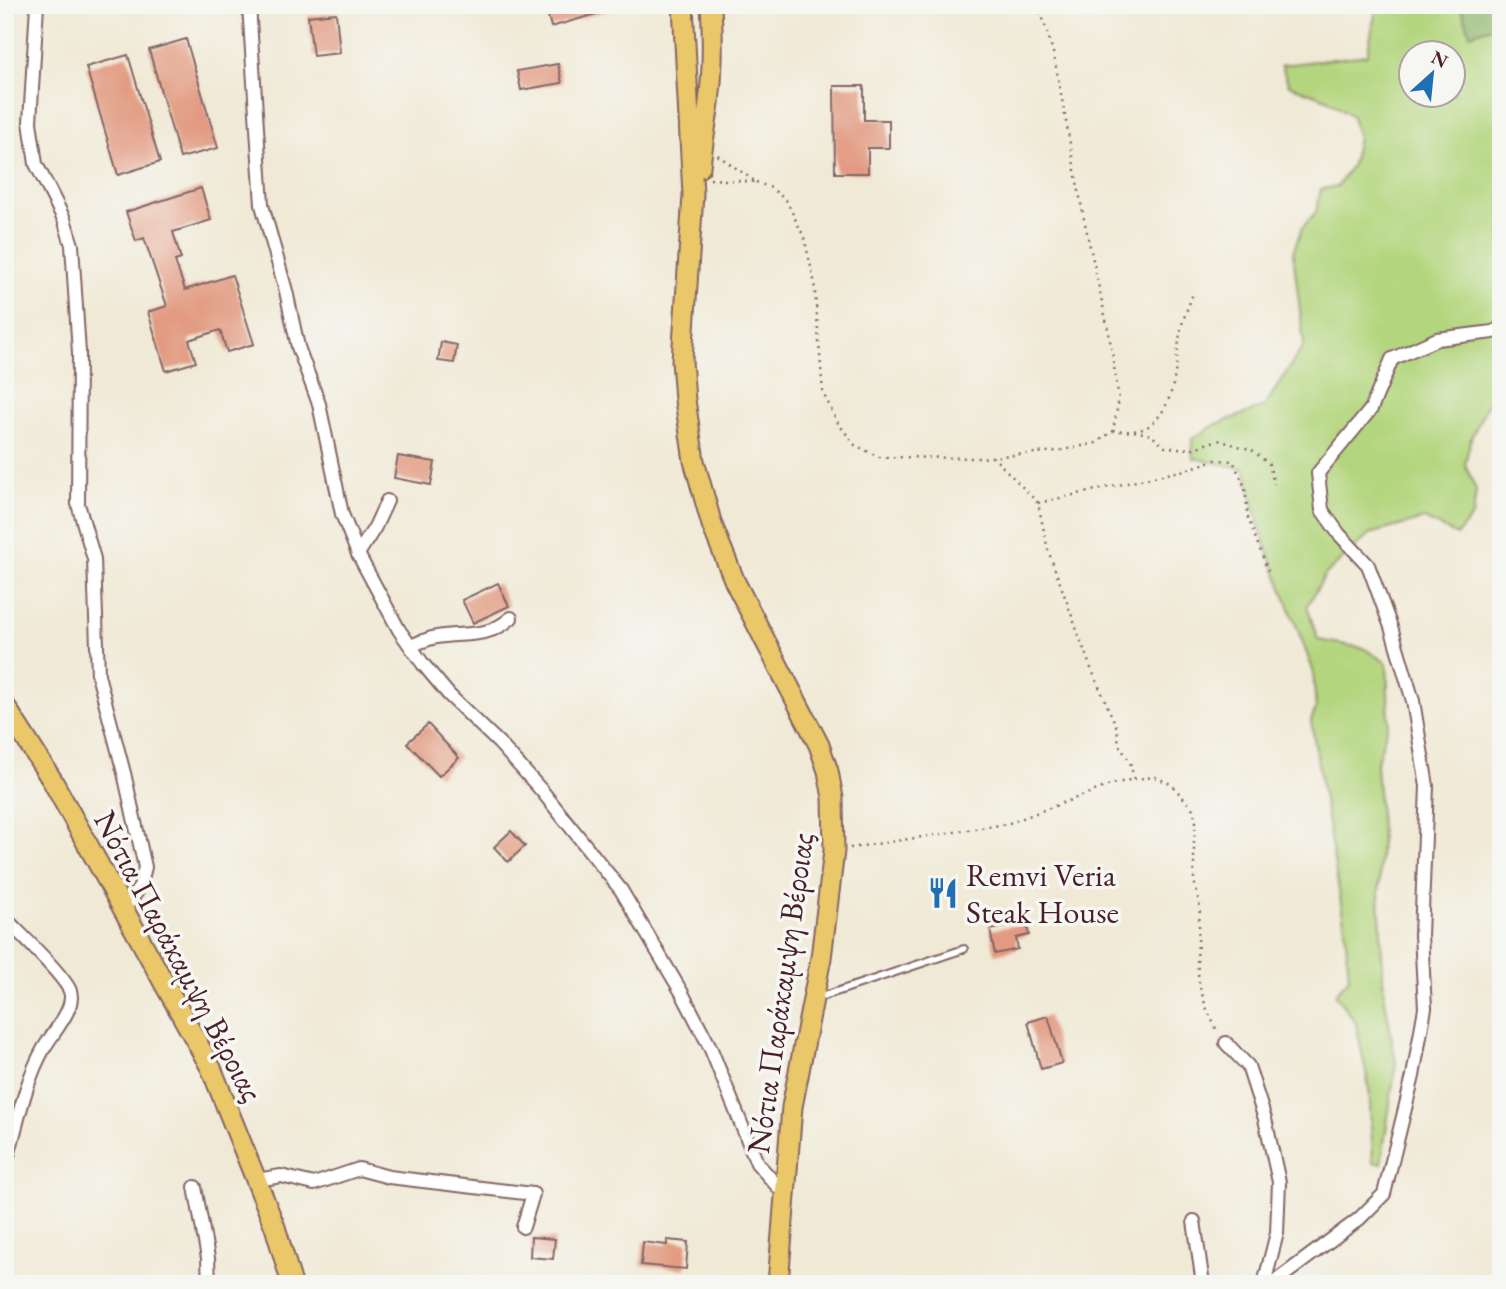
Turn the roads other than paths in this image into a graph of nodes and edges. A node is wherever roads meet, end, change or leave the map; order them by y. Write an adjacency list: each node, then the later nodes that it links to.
1 (37, 5): 12 (street)
2 (249, 5): 8 (street)
3 (683, 5): 5 (main road, Νότια Παράκαμψη Βέροιας)
4 (711, 5): 5 (main road, Νότια Παράκαμψη Βέροιας)
5 (696, 187): 15 (main road, Νότια Παράκαμψη Βέροιας)
6 (1501, 328): 28 (street)
7 (387, 501): 8 (street)
8 (358, 554): 10 (street)
9 (511, 618): 10 (street)
10 (411, 646): 20 (street)
11 (5, 706): 12 (main road, Νότια Παράκαμψη Βέροιας)
12 (123, 912): 18 (main road, Νότια Παράκαμψη Βέροιας)
13 (5, 918): 17 (street)
14 (964, 948): 15 (lane)
15 (813, 999): 20 (main road, Νότια Παράκαμψη Βέροιας)
16 (1226, 1042): 27 (street)
17 (5, 1166)
18 (257, 1180): 22 (street); 24 (main road, Νότια Παράκαμψη Βέροιας)
19 (195, 1187): 23 (street)
20 (785, 1195): 25 (main road, Νότια Παράκαμψη Βέροιας)
21 (1194, 1221): 26 (street)
22 (523, 1227)
23 (209, 1284)
24 (292, 1284)
25 (778, 1284)
26 (1203, 1284)
27 (1264, 1284)
28 (1272, 1284)

